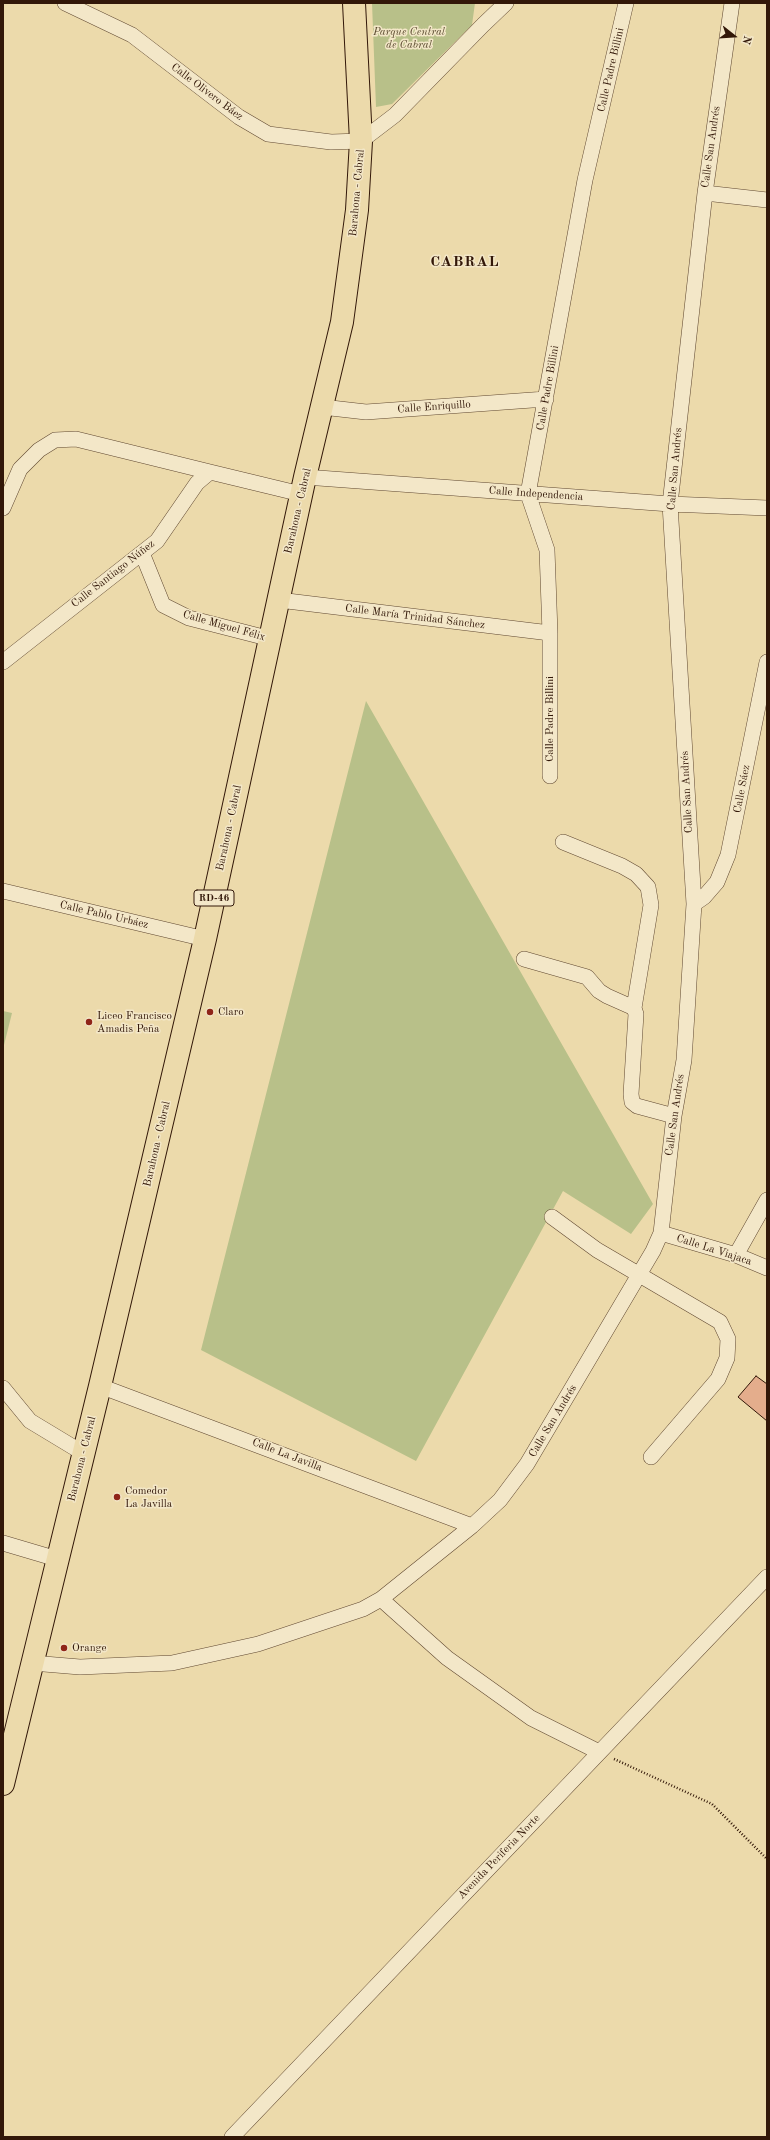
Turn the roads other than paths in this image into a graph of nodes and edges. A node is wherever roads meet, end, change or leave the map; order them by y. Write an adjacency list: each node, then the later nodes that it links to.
1 (65, 3): 6 (street, Calle Olivero Báez)
2 (354, 3): 6 (main road, Barahona - Cabral / RD-46)
3 (506, 3): 6 (street)
4 (626, 3): 9 (street, Calle Padre Billini)
5 (732, 3): 7 (street, Calle San Andrés)
6 (361, 141): 10 (main road, Barahona - Cabral / RD-46)
7 (705, 193): 8 (street); 14 (street, Calle San Andrés)
8 (767, 200)
9 (546, 399): 10 (street, Calle Enriquillo); 13 (street, Calle Padre Billini)
10 (322, 408): 12 (main road, Barahona - Cabral / RD-46)
11 (210, 472): 12 (street); 15 (street); 17 (street, Calle Santiago Núñez)
12 (303, 485): 13 (street, Calle Independencia); 18 (main road, Barahona - Cabral / RD-46)
13 (528, 494): 14 (street, Calle Independencia); 19 (street, Calle Padre Billini)
14 (670, 504): 16 (street, Calle Independencia); 26 (street, Calle San Andrés)
15 (3, 508)
16 (767, 508)
17 (142, 553): 20 (street, Calle Miguel Félix); 21 (street, Calle Santiago Núñez)
18 (279, 600): 19 (street, Calle María Trinidad Sánchez); 20 (main road, Barahona - Cabral / RD-46)
19 (550, 633): 23 (street, Calle Padre Billini)
20 (271, 639): 27 (main road, Barahona - Cabral / RD-46)
21 (3, 662)
22 (767, 662): 26 (street, Calle Sáez)
23 (550, 776)
24 (563, 842): 29 (street)
25 (3, 891): 27 (street, Calle Pablo Urbáez)
26 (694, 904): 30 (street, Calle San Andrés)
27 (205, 939): 37 (main road, Barahona - Cabral / RD-46)
28 (524, 959): 29 (street)
29 (634, 1008): 30 (street)
30 (674, 1116): 33 (street, Calle San Andrés)
31 (767, 1200): 34 (street)
32 (552, 1216): 36 (street)
33 (660, 1234): 34 (street, Calle La Viajaca); 36 (street, Calle San Andrés)
34 (736, 1255): 35 (street, Calle La Viajaca)
35 (767, 1268)
36 (639, 1275): 40 (street); 41 (street, Calle San Andrés)
37 (100, 1386): 39 (main road, Barahona - Cabral / RD-46); 41 (street, Calle La Javilla)
38 (3, 1388): 39 (street)
39 (83, 1453): 43 (main road, Barahona - Cabral / RD-46)
40 (651, 1457)
41 (472, 1526): 45 (street, Calle San Andrés)
42 (3, 1543): 43 (street)
43 (57, 1559): 46 (main road, Barahona - Cabral / RD-46)
44 (767, 1577): 48 (street, Avenida Periferia Norte)
45 (381, 1599): 46 (street, Calle San Andrés); 48 (street)
46 (32, 1663): 47 (main road, Barahona - Cabral / RD-46)
47 (9, 1734): 49 (main road, Barahona - Cabral / RD-46)
48 (600, 1752): 50 (street, Avenida Periferia Norte)
49 (3, 1784)
50 (232, 2137)

